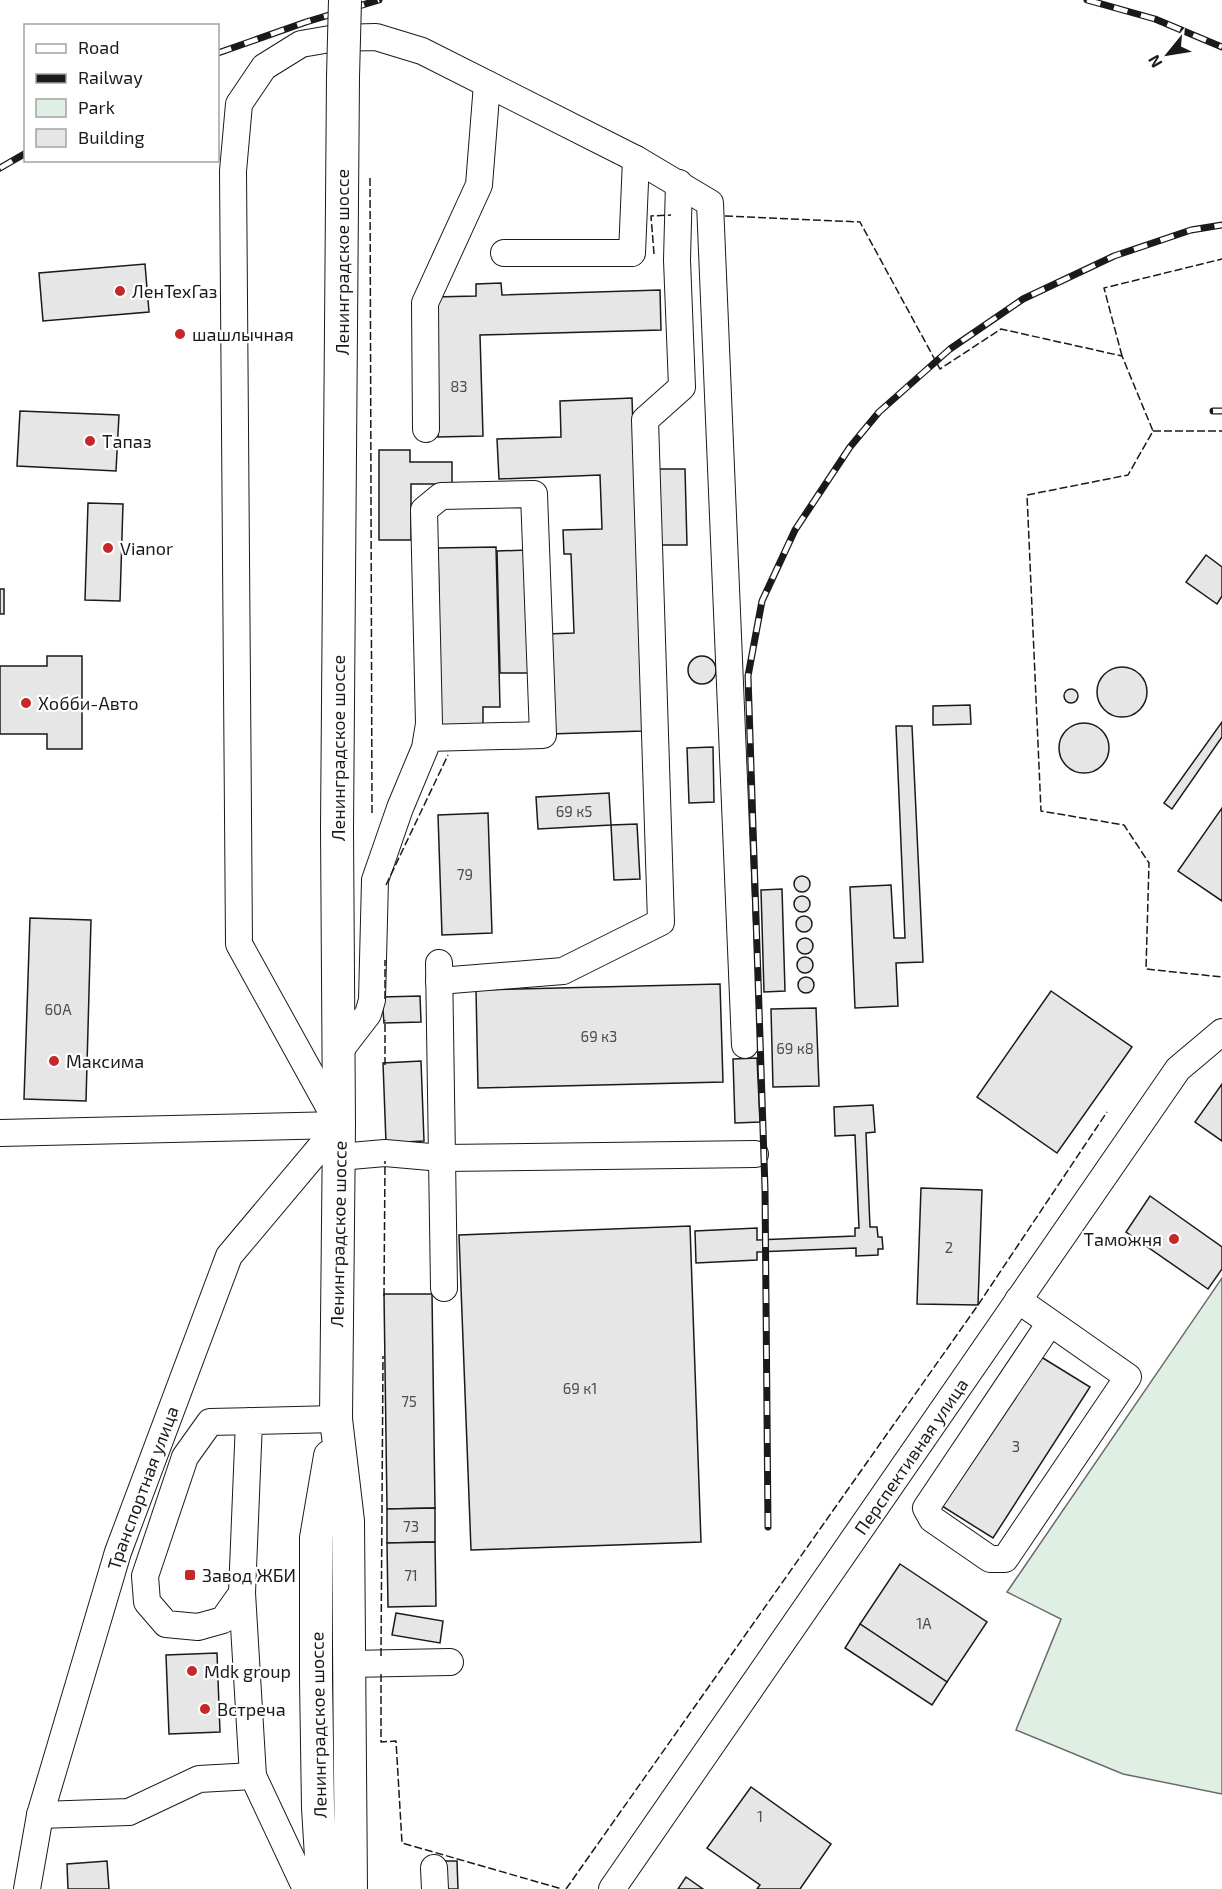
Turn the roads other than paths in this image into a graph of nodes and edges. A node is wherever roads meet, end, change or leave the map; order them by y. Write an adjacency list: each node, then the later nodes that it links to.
1 (345, 0): 10 (main road, Ленинградское шоссе, bridge)
2 (487, 84): 3 (street); 6 (street); 11 (street)
3 (636, 159): 4 (street); 5 (street)
4 (679, 183): 9 (street); 15 (street)
5 (504, 253)
6 (426, 429)
7 (427, 738): 7 (street); 10 (street)
8 (1222, 1032): 17 (street, Перспективная улица)
9 (745, 1045)
10 (338, 1053): 11 (main road, Ленинградское шоссе)
11 (339, 1125): 12 (street); 14 (main road, Ленинградское шоссе); 25 (street, Транспортная улица)
12 (0, 1133)
13 (754, 1154): 15 (street)
14 (339, 1157): 15 (street); 19 (main road, Ленинградское шоссе)
15 (442, 1158): 16 (street)
16 (444, 1288)
17 (1018, 1300): 18 (street); 30 (street, Перспективная улица)
18 (1050, 1323): 18 (street)
19 (336, 1419): 20 (street); 23 (main road, Ленинградское шоссе); 28 (main road, Ленинградское шоссе)
20 (249, 1421): 21 (street); 21 (street)
21 (242, 1593): 24 (street)
22 (450, 1662): 23 (street)
23 (350, 1664): 29 (main road, Ленинградское шоссе)
24 (253, 1776): 25 (street); 27 (street)
25 (40, 1815): 26 (street, Транспортная улица)
26 (27, 1889)
27 (306, 1889)
28 (323, 1889)
29 (351, 1889)
30 (612, 1889)

